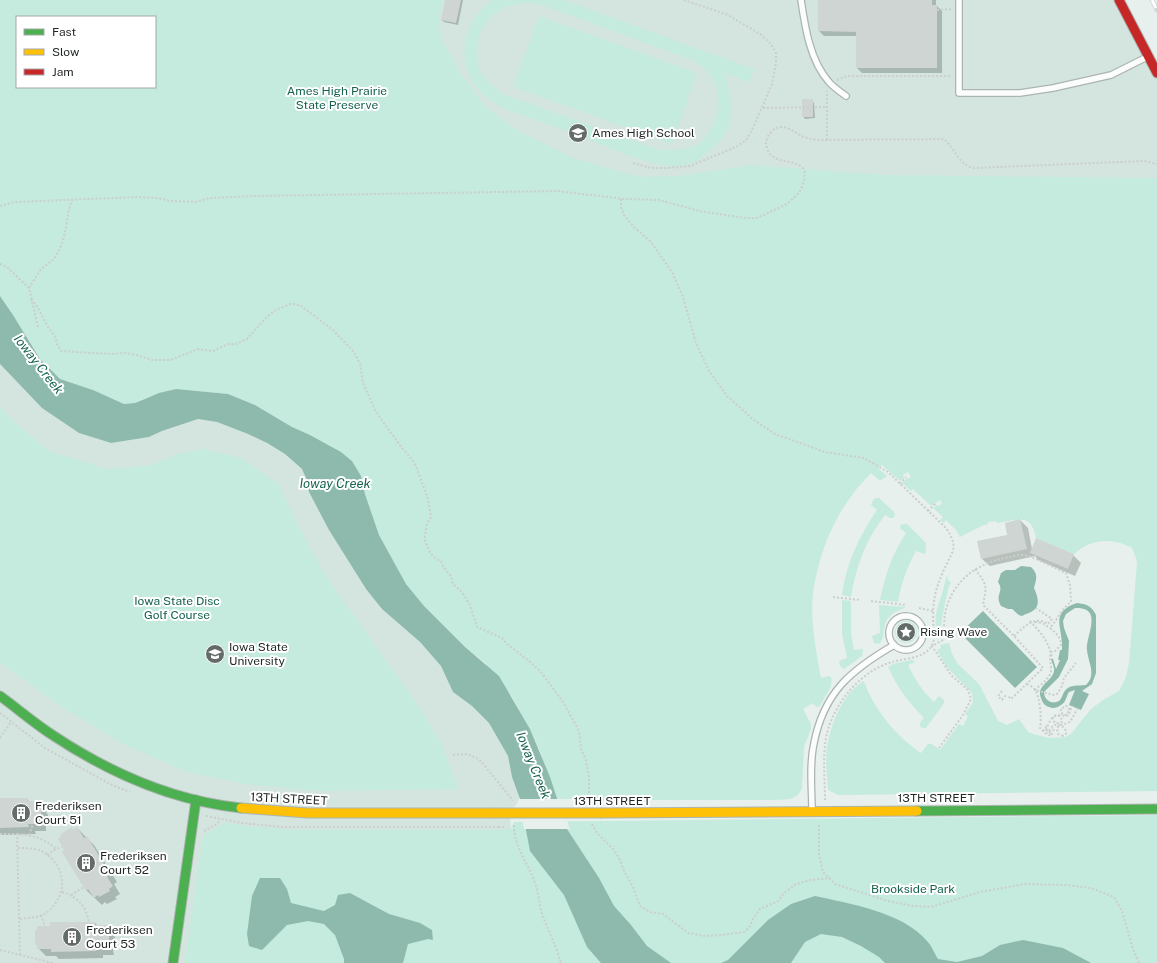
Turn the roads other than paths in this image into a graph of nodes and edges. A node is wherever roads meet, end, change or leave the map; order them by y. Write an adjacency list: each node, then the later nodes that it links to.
1 (802, 0): 6 (lane)
2 (960, 0): 4 (lane)
3 (1119, 0): 4 (main road)
4 (1148, 56): 5 (main road)
5 (1157, 73)
6 (846, 96)
7 (894, 645): 7 (lane); 11 (lane)
8 (0, 696): 9 (main road, 13TH STREET)
9 (196, 800): 11 (main road, 13TH STREET, bridge); 12 (main road)
10 (1157, 810): 11 (main road, 13TH STREET)
11 (812, 811)
12 (173, 963)

